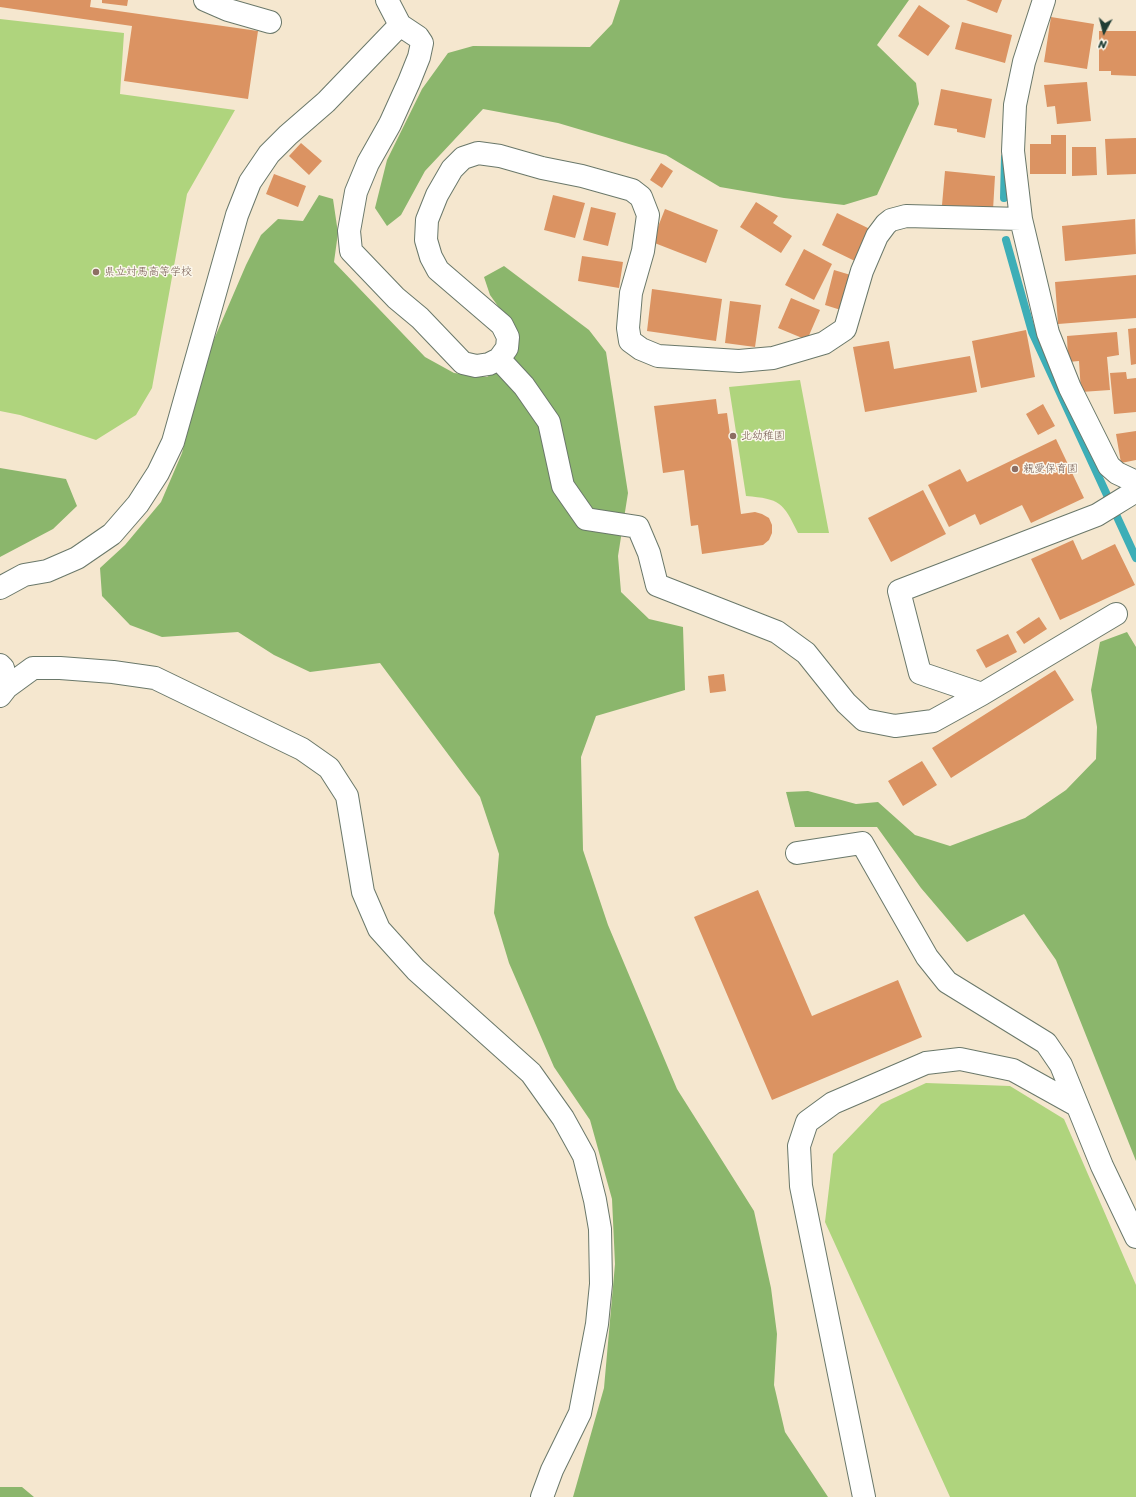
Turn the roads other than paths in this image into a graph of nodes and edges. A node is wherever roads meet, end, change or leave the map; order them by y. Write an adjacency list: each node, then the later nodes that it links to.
1 (205, 0): 4 (street)
2 (387, 0): 5 (street)
3 (1044, 0): 6 (street)
4 (270, 22)
5 (400, 25): 7 (street); 9 (street)
6 (1021, 220): 7 (street); 8 (street)
7 (499, 359): 13 (street)
8 (1132, 491): 13 (street)
9 (0, 588)
10 (1116, 614): 13 (street)
11 (0, 665): 12 (street)
12 (3, 692): 17 (street)
13 (982, 694)
14 (797, 852): 15 (street)
15 (1076, 1105): 16 (street); 18 (street)
16 (1136, 1237)
17 (542, 1497)
18 (864, 1497)

